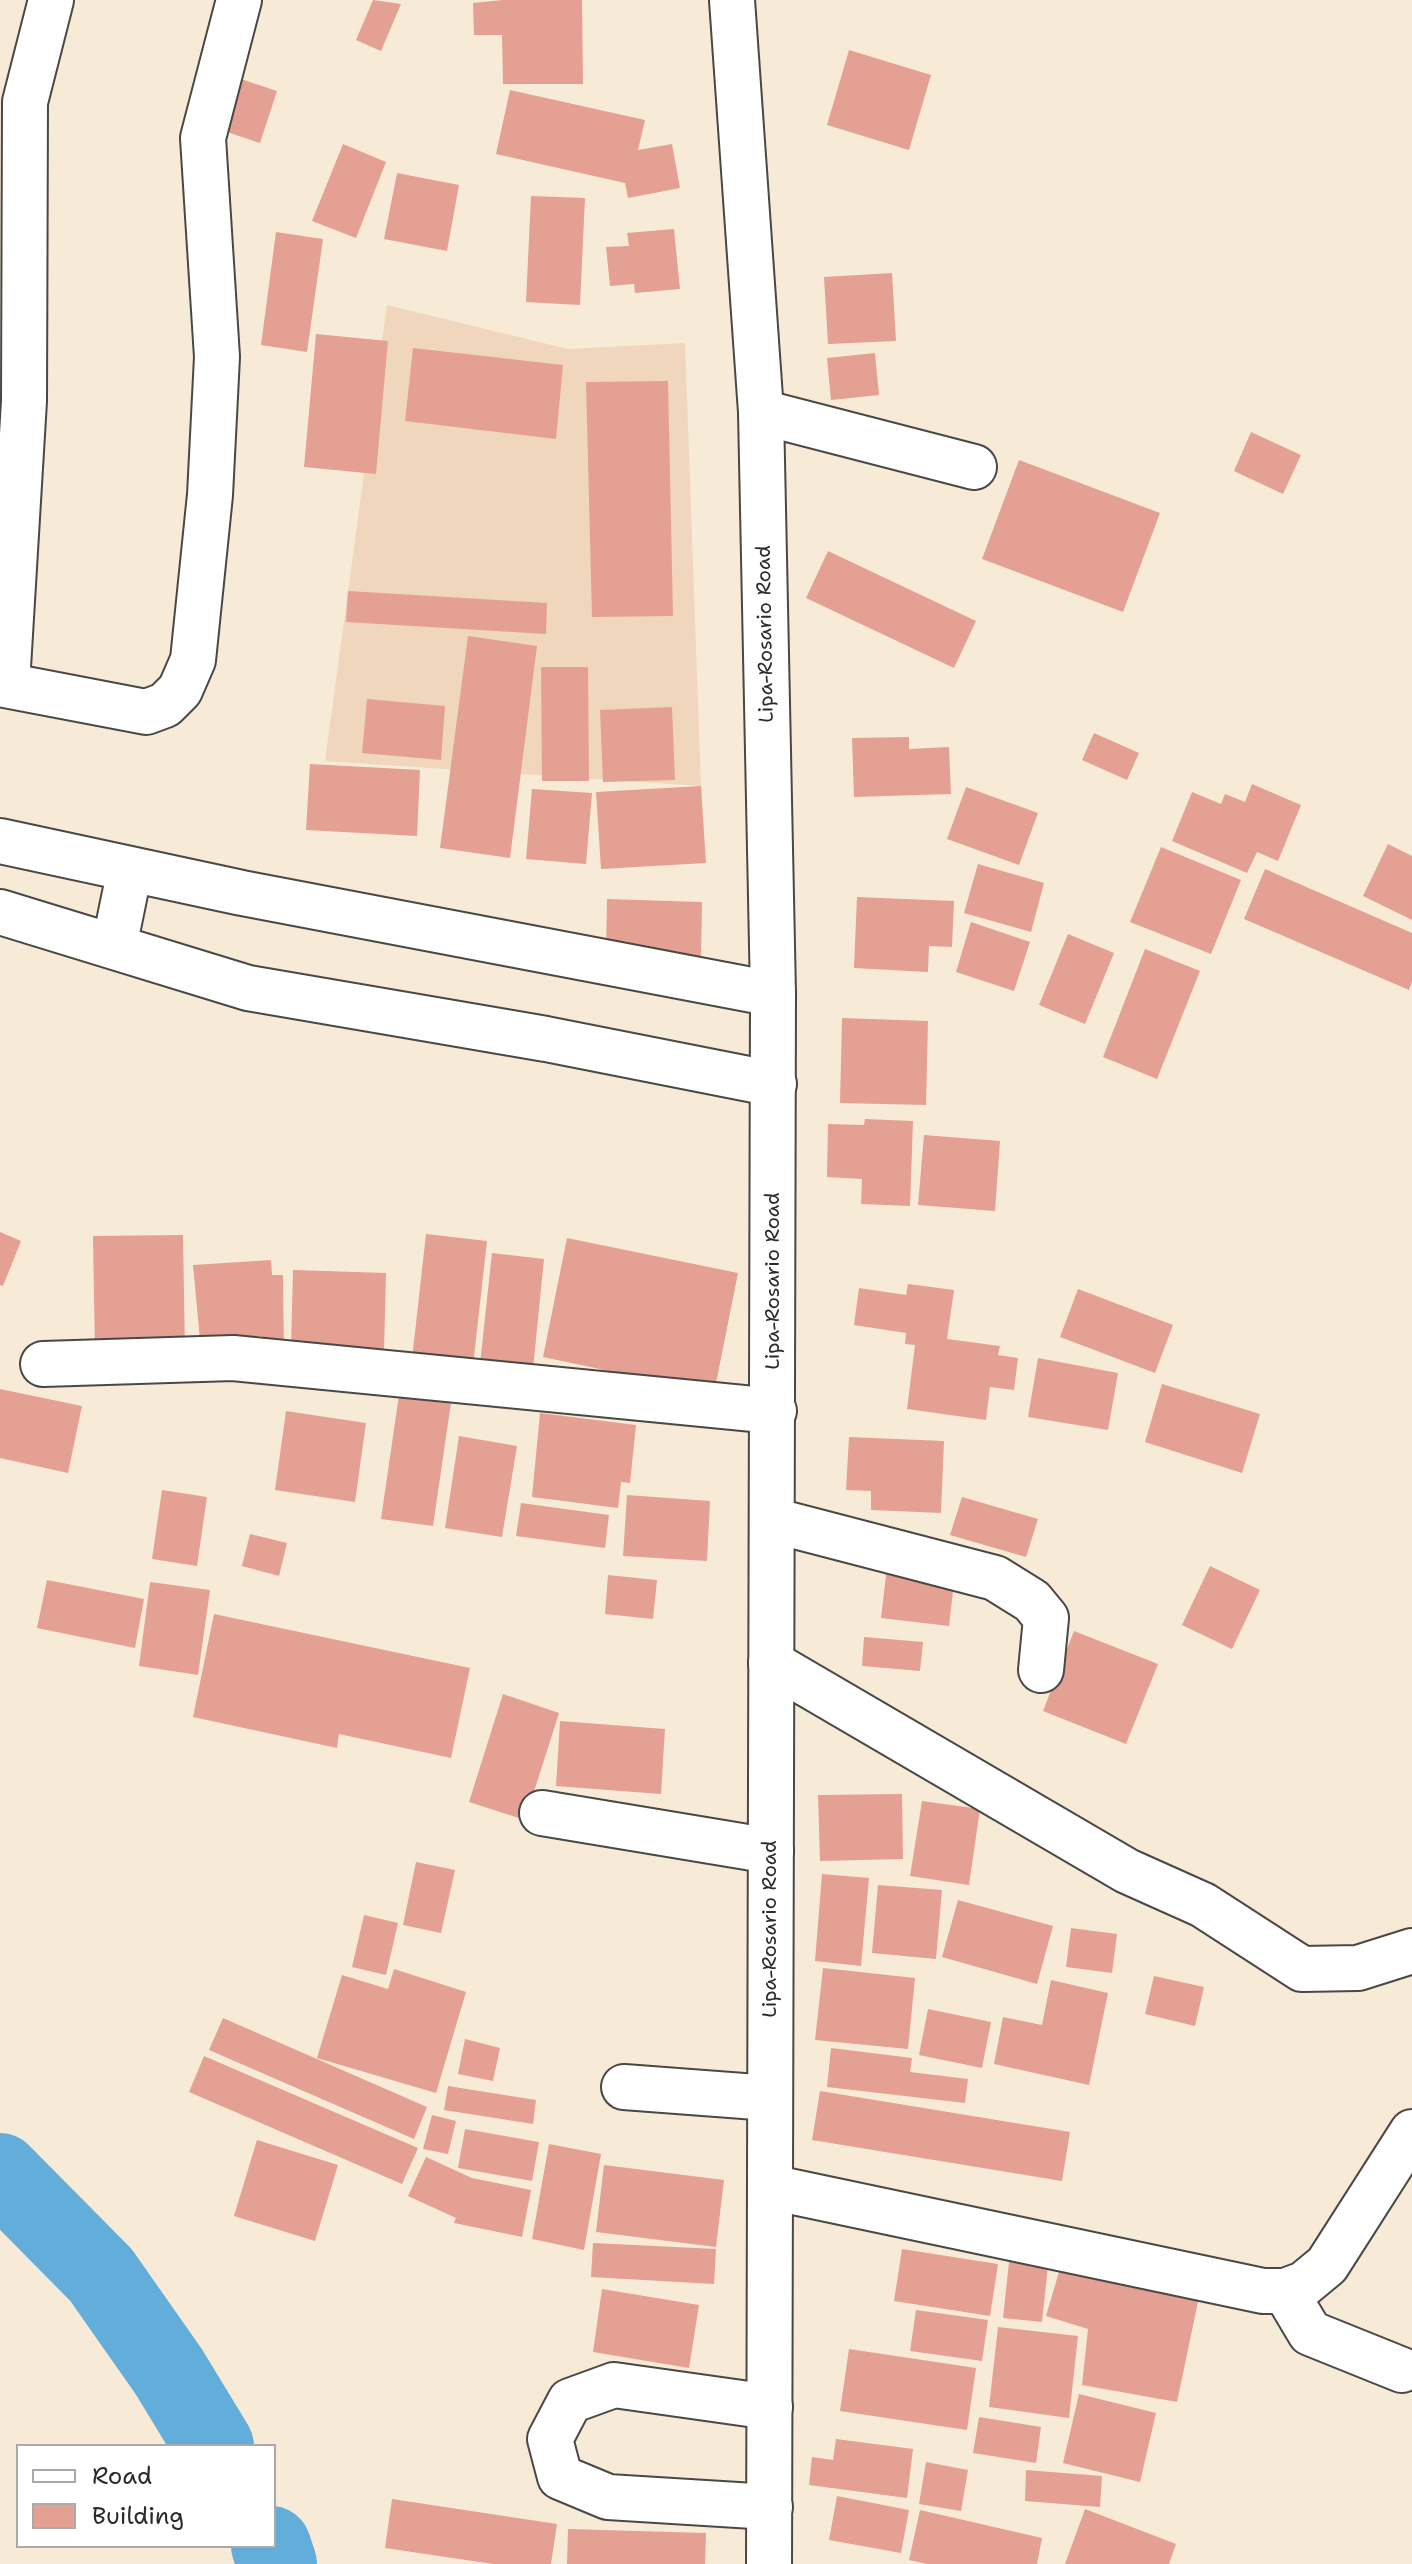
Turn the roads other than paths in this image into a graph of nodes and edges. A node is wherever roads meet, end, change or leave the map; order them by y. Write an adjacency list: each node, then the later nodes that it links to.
1 (51, 0): 6 (street)
2 (239, 0): 6 (street)
3 (732, 0): 4 (street, Lipa-Rosario Road)
4 (761, 412): 5 (street); 11 (street, Lipa-Rosario Road)
5 (974, 467)
6 (3, 684)
7 (0, 841): 8 (street)
8 (130, 869): 10 (street); 11 (street)
9 (0, 912): 10 (street)
10 (114, 947): 12 (street)
11 (773, 994): 12 (street, Lipa-Rosario Road)
12 (774, 1084): 14 (street, Lipa-Rosario Road)
13 (43, 1364): 14 (street)
14 (774, 1411): 15 (street, Lipa-Rosario Road)
15 (772, 1520): 16 (street, Lipa-Rosario Road); 17 (street)
16 (771, 1663): 19 (street, Lipa-Rosario Road); 20 (street)
17 (1041, 1670)
18 (542, 1813): 19 (street)
19 (771, 1851): 22 (street, Lipa-Rosario Road)
20 (1412, 1951)
21 (624, 2087): 22 (street)
22 (770, 2098): 24 (street, Lipa-Rosario Road)
23 (1412, 2132): 25 (street)
24 (770, 2187): 25 (street); 27 (street, Lipa-Rosario Road)
25 (1285, 2291): 26 (street)
26 (1402, 2370)
27 (770, 2407): 28 (street, Lipa-Rosario Road); 28 (street)
28 (770, 2507): 29 (street, Lipa-Rosario Road)
29 (769, 2564)

